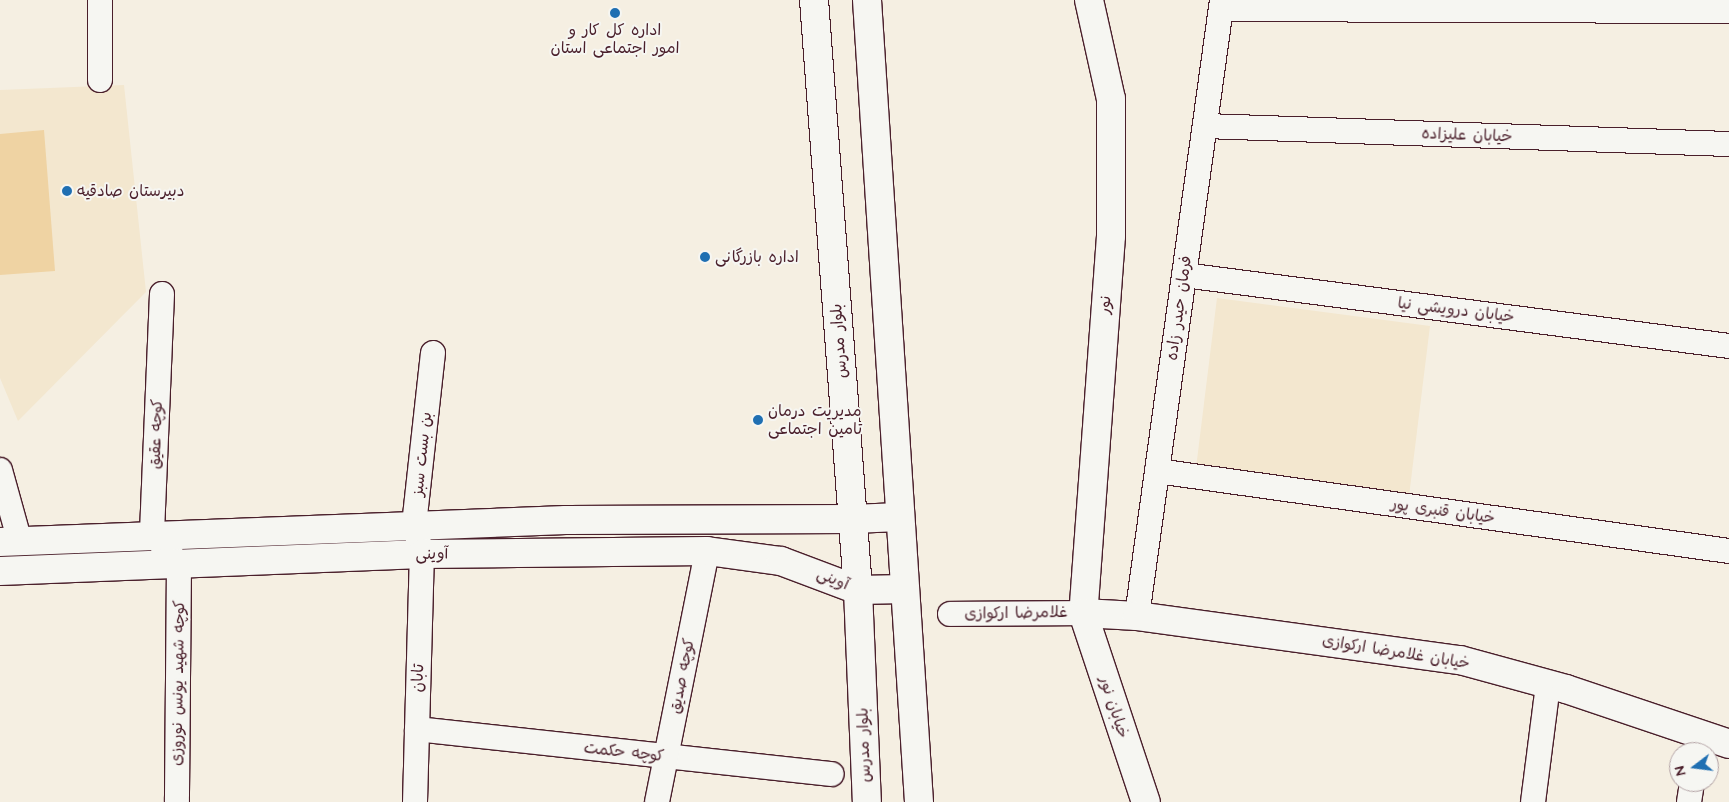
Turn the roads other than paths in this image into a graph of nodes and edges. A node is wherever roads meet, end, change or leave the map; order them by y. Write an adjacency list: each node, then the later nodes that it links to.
1 (100, 0): 7 (street)
2 (814, 0): 17 (street, بلوار مدرس)
3 (867, 0): 16 (street)
4 (1089, 0): 28 (street, نور)
5 (1222, 4): 6 (street); 8 (street, فرمان حیدر زاده)
6 (1729, 11)
7 (100, 80)
8 (1204, 126): 9 (street, خیابان علیزاده); 10 (street, فرمان حیدر زاده)
9 (1729, 144)
10 (1184, 275): 12 (street, خیابان درویشی نیا); 15 (street, فرمان حیدر زاده)
11 (162, 294): 19 (street, کوچه عقیق)
12 (1729, 346)
13 (433, 354): 18 (street, بن بست سبز)
14 (0, 470): 20 (street)
15 (1157, 471): 22 (street, خیابان قنبری پور); 30 (street, فرمان حیدر زاده)
16 (900, 517): 17 (street, آوینی); 26 (street)
17 (852, 519): 18 (street, آوینی); 27 (street, بلوار مدرس)
18 (414, 525): 19 (street, آوینی); 23 (street, بن بست سبز)
19 (152, 533): 20 (street, آوینی); 24 (street)
20 (10, 542)
21 (707, 551): 23 (street, آوینی); 27 (street, آوینی); 34 (street, کوچه صدیق)
22 (1729, 551)
23 (422, 554): 24 (street, آوینی); 32 (street, تابان)
24 (179, 564): 25 (street, آوینی); 36 (street, کوچه شهید یونس نوروزی)
25 (0, 571)
26 (905, 589): 27 (street); 40 (street)
27 (858, 590): 39 (street, بلوار مدرس)
28 (1083, 612): 29 (street, غلامرضا ارکوازی); 30 (street, خیابان غلامرضا ارکوازی); 41 (street, خیابان نور)
29 (950, 614)
30 (1137, 616): 31 (street, خیابان غلامرضا ارکوازی)
31 (1548, 685): 33 (street, خیابان غلامرضا ارکوازی); 42 (street)
32 (417, 729): 34 (street, کوچه حکمت); 37 (street, تابان)
33 (1698, 742)
34 (666, 757): 35 (street, کوچه حکمت); 38 (street, کوچه صدیق)
35 (832, 774)
36 (177, 802)
37 (415, 802)
38 (657, 802)
39 (866, 802)
40 (919, 802)
41 (1146, 802)
42 (1533, 802)

